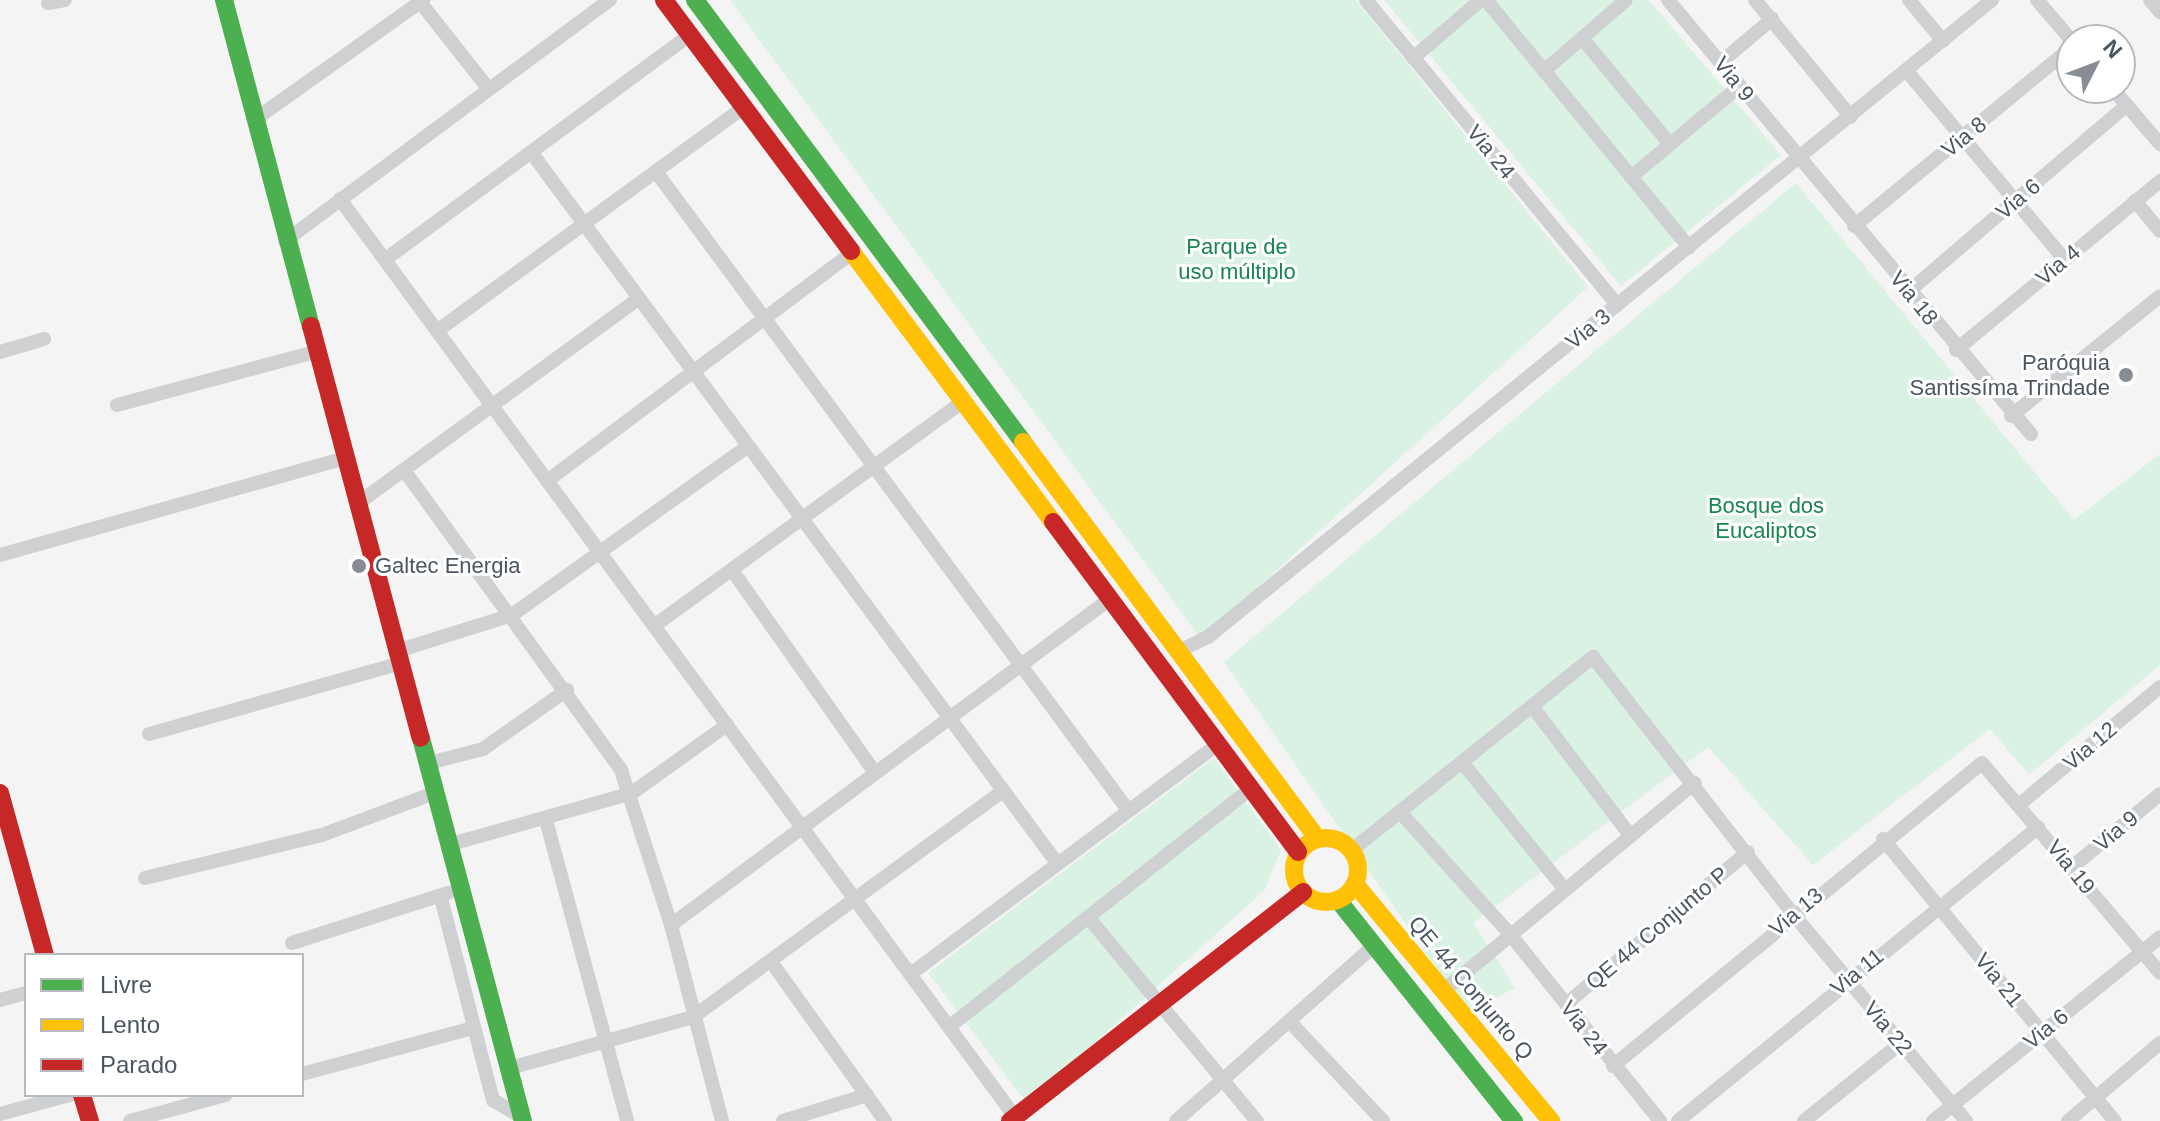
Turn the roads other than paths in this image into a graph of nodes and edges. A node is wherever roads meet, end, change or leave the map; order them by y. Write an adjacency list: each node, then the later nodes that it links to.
1 (65, 0): 16 (street)
2 (224, 0): 33 (street)
3 (610, 0): 29 (street)
4 (664, 0): 20 (street)
5 (695, 0): 74 (street)
6 (1366, 0): 23 (street, Via 24)
7 (1484, 0): 23 (street); 27 (street)
8 (1626, 0): 21 (street)
9 (1668, 0): 25 (street, Via 9)
10 (1755, 0): 18 (street)
11 (1909, 0): 22 (street)
12 (1992, 0): 22 (street, Via 3)
13 (2037, 0): 19 (street)
14 (2150, 0): 17 (street)
15 (421, 1): 29 (street); 33 (street)
16 (48, 3)
17 (2160, 12)
18 (1772, 19): 25 (street); 32 (street)
19 (2056, 24)
20 (690, 35): 31 (street); 37 (street)
21 (1582, 38): 27 (street); 35 (street)
22 (1943, 41): 26 (street, Via 3)
23 (1413, 58): 56 (street, Via 24)
24 (2056, 58): 34 (street, Via 8)
25 (1721, 62): 28 (street, Via 9)
26 (1906, 70): 32 (street, Via 3); 34 (street)
27 (1544, 71): 40 (street)
28 (1740, 86): 35 (street); 38 (street, Via 9)
29 (488, 88): 42 (street)
30 (2127, 105): 36 (street); 43 (street, Via 6)
31 (743, 108): 39 (street); 50 (street)
32 (1851, 117): 38 (street, Via 3)
33 (257, 118): 48 (street)
34 (1964, 137): 43 (street); 46 (street, Via 8)
35 (1670, 144): 40 (street)
36 (2160, 144)
37 (531, 152): 45 (street); 51 (street)
38 (1800, 159): 46 (street, Via 18); 49 (street, Via 3)
39 (657, 173): 45 (street); 57 (street)
40 (1631, 177): 49 (street)
41 (2160, 181): 44 (street, Via 4)
42 (340, 199): 48 (street); 51 (street)
43 (2016, 200): 52 (street); 53 (street, Via 6)
44 (2135, 201): 47 (street); 52 (street, Via 4)
45 (586, 226): 55 (street); 58 (street)
46 (1854, 226): 53 (street, Via 18)
47 (2160, 231)
48 (285, 241): 62 (street)
49 (1689, 247): 56 (street, Via 3)
50 (854, 251): 57 (street); 64 (street)
51 (386, 259): 58 (street)
52 (2065, 260): 60 (street, Via 4)
53 (1908, 292): 60 (street, Via 18)
54 (2160, 296): 67 (street)
55 (638, 299): 63 (street); 66 (street)
56 (1617, 305): 84 (street, Via 3)
57 (765, 320): 63 (street); 71 (street)
58 (437, 331): 66 (street)
59 (44, 339): 61 (street)
60 (1956, 350): 67 (street, Via 18)
61 (0, 352)
62 (315, 352): 65 (street); 70 (street)
63 (692, 372): 69 (street); 73 (street)
64 (964, 401): 71 (street); 76 (street)
65 (117, 405)
66 (491, 406): 72 (street); 73 (street)
67 (2011, 416): 68 (street, Via 18)
68 (2031, 434)
69 (748, 446): 77 (street); 78 (street)
70 (344, 458): 75 (street); 79 (street)
71 (874, 465): 77 (street); 86 (street)
72 (404, 470): 75 (street); 82 (street)
73 (547, 481): 78 (street)
74 (1059, 492): 76 (street); 84 (street)
75 (357, 504): 85 (street)
76 (1042, 505): 81 (street)
77 (803, 520): 80 (street); 90 (street)
78 (601, 553): 82 (street); 83 (street)
79 (0, 555)
80 (732, 570): 83 (street); 97 (street)
81 (1110, 599): 86 (street); 93 (street)
82 (512, 615): 85 (street); 88 (street)
83 (654, 626): 91 (street)
84 (1179, 651): 112 (street)
85 (399, 657): 92 (street); 95 (street)
86 (1021, 664): 90 (street); 106 (street)
87 (2160, 687): 105 (street, Via 12)
88 (567, 690): 95 (street); 103 (street)
89 (1532, 706): 94 (street); 98 (street, Via 22); 111 (street)
90 (946, 717): 97 (street); 101 (street)
91 (727, 725): 103 (street); 109 (street)
92 (149, 734)
93 (1217, 745): 99 (street); 106 (street)
94 (1462, 762): 107 (street); 124 (street)
95 (429, 763): 100 (street)
96 (1982, 763): 105 (street, Via 19); 113 (street, Via 13)
97 (873, 770): 109 (street)
98 (1695, 783): 111 (street); 118 (street, Via 22)
99 (1250, 789): 117 (street); 131 (street)
100 (437, 792): 114 (street); 121 (street)
101 (1002, 792): 119 (street); 126 (street)
102 (0, 793): 115 (street)
103 (632, 793): 108 (street); 132 (street)
104 (2160, 794): 120 (street, Via 9)
105 (2020, 804): 110 (street, Via 19)
106 (1128, 810): 119 (street)
107 (1400, 812): 116 (street); 133 (street, Via 24)
108 (546, 820): 114 (street); 153 (street)
109 (802, 825): 126 (street); 132 (street)
110 (2038, 827): 120 (street, Via 19); 129 (street, Via 11)
111 (1629, 834): 124 (street)
112 (1317, 838): 116 (street); 117 (street)
113 (1883, 839): 129 (street, Via 21); 130 (street, Via 13)
114 (451, 844): 122 (street)
115 (7, 848): 138 (street)
116 (1352, 850): 123 (street)
117 (1298, 852): 125 (street)
118 (1748, 852): 130 (street, Via 22); 146 (street, QE 44 Conjunto P)
119 (1057, 863): 140 (street)
120 (2071, 868): 137 (street, Via 19)
121 (145, 878)
122 (460, 879): 127 (street); 157 (street)
123 (1355, 884): 128 (street); 143 (street, QE 44 Conjunto Q)
124 (1563, 887): 133 (street)
125 (1303, 892): 128 (street); 147 (street)
126 (857, 897): 139 (street); 140 (street)
127 (441, 898): 135 (street); 151 (street)
128 (1338, 900): 136 (street)
129 (1939, 906): 142 (street, Via 11); 152 (street, Via 21)
130 (1793, 914): 142 (street, Via 22); 156 (street, Via 13)
131 (1088, 917): 147 (street); 150 (street)
132 (671, 925): 148 (street)
133 (1509, 933): 143 (street); 146 (street, Via 24)
134 (2160, 937): 137 (street, Via 6)
135 (292, 943)
136 (1374, 946): 149 (street); 178 (street)
137 (2142, 952): 141 (street, Via 19); 152 (street, Via 6)
138 (44, 953)
139 (772, 963): 148 (street); 160 (street)
140 (912, 973): 150 (street)
141 (2160, 973)
142 (1847, 979): 154 (street, Via 22); 181 (street, Via 11)
143 (1442, 992): 179 (street, QE 44 Conjunto Q)
144 (24, 994): 145 (street)
145 (0, 1000)
146 (1566, 1004): 156 (street, Via 24)
147 (1161, 1007): 159 (street); 168 (street)
148 (693, 1017): 153 (street); 172 (street)
149 (1290, 1022): 159 (street); 177 (street)
150 (949, 1027): 168 (street)
151 (473, 1028): 158 (street); 167 (street)
152 (2042, 1032): 164 (street, Via 21); 165 (street, Via 6)
153 (605, 1042): 157 (street); 171 (street)
154 (1901, 1043): 165 (street, Via 22); 182 (street)
155 (2160, 1043): 164 (street)
156 (1613, 1066): 180 (street, Via 24)
157 (510, 1068): 167 (street)
158 (304, 1073)
159 (1222, 1081): 175 (street); 176 (street)
160 (867, 1095): 173 (street); 174 (street)
161 (63, 1097): 166 (street)
162 (83, 1097): 169 (street)
163 (219, 1097): 170 (street)
164 (2096, 1097): 185 (street); 186 (street, Via 21)
165 (1953, 1105): 183 (street, Via 6); 184 (street, Via 22)
166 (0, 1114)
167 (523, 1119)
168 (1014, 1120)
169 (90, 1121)
170 (130, 1121)
171 (627, 1121)
172 (722, 1121)
173 (783, 1121)
174 (885, 1121)
175 (1176, 1121)
176 (1257, 1121)
177 (1383, 1121)
178 (1514, 1121)
179 (1551, 1121)
180 (1660, 1121)
181 (1678, 1121)
182 (1804, 1121)
183 (1933, 1121)
184 (1966, 1121)
185 (2068, 1121)
186 (2115, 1121)

